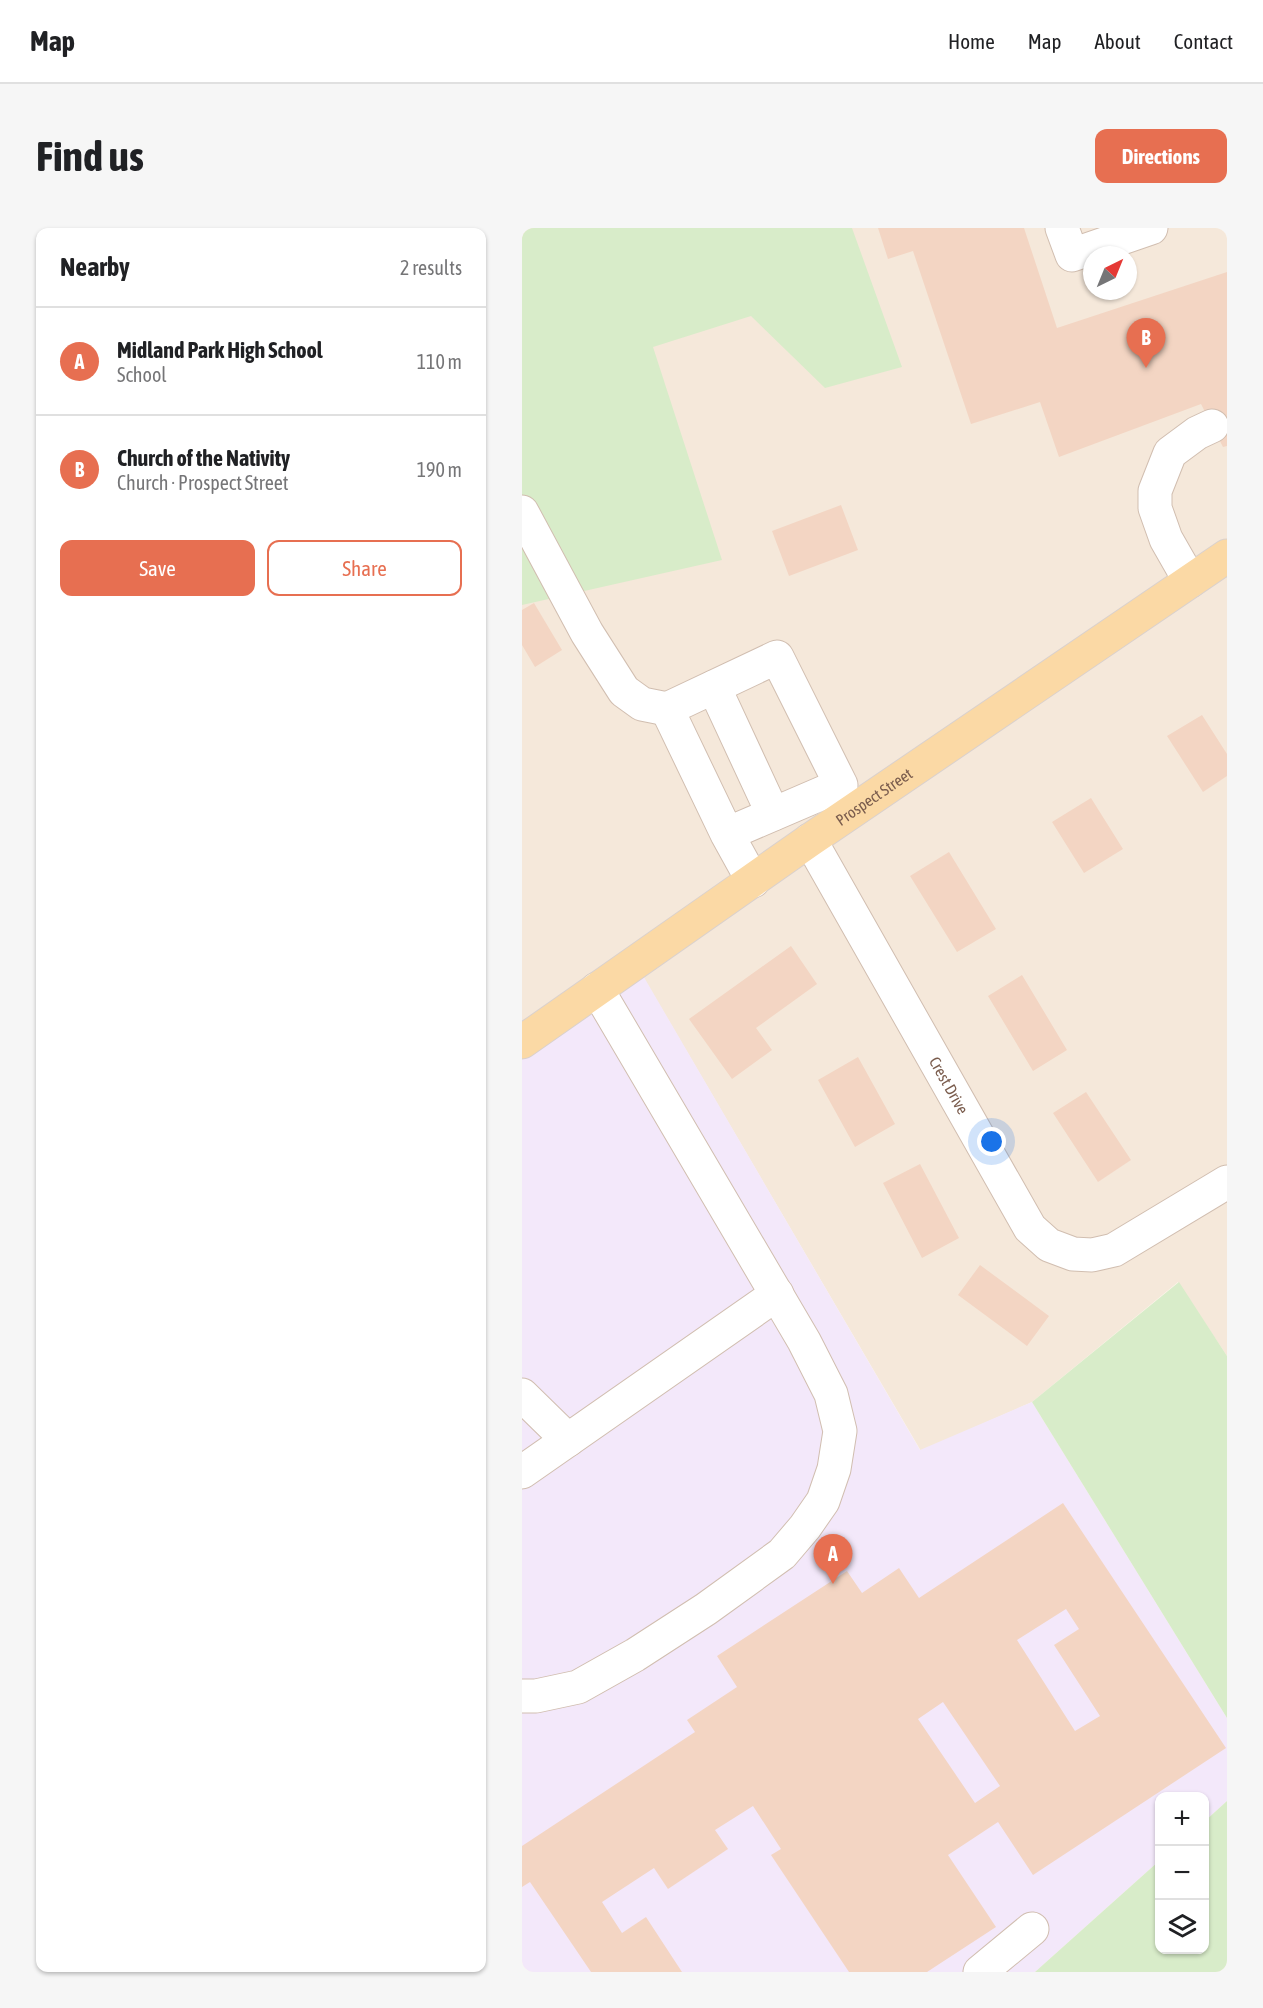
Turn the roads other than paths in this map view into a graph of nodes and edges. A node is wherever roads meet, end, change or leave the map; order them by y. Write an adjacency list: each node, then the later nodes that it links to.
1 (1062, 228): 2 (street)
2 (1151, 228)
3 (1212, 426): 6 (street)
4 (522, 512): 8 (street)
5 (1227, 556): 6 (main road, Prospect Street)
6 (1190, 581): 9 (main road, Prospect Street)
7 (714, 687): 8 (street); 9 (street); 10 (street)
8 (667, 709): 11 (street)
9 (848, 797): 10 (street); 12 (main road, Prospect Street)
10 (773, 814): 11 (street)
11 (727, 834): 13 (street)
12 (810, 840): 13 (main road, Prospect Street); 16 (street, Crest Drive)
13 (753, 880): 14 (main road, Prospect Street)
14 (597, 989): 15 (main road, Prospect Street); 17 (street)
15 (522, 1042)
16 (1227, 1182)
17 (777, 1294): 19 (street); 21 (street)
18 (522, 1395): 19 (street)
19 (568, 1440): 20 (street)
20 (522, 1472)
21 (522, 1696)
22 (1032, 1929): 23 (street)
23 (980, 1972)

